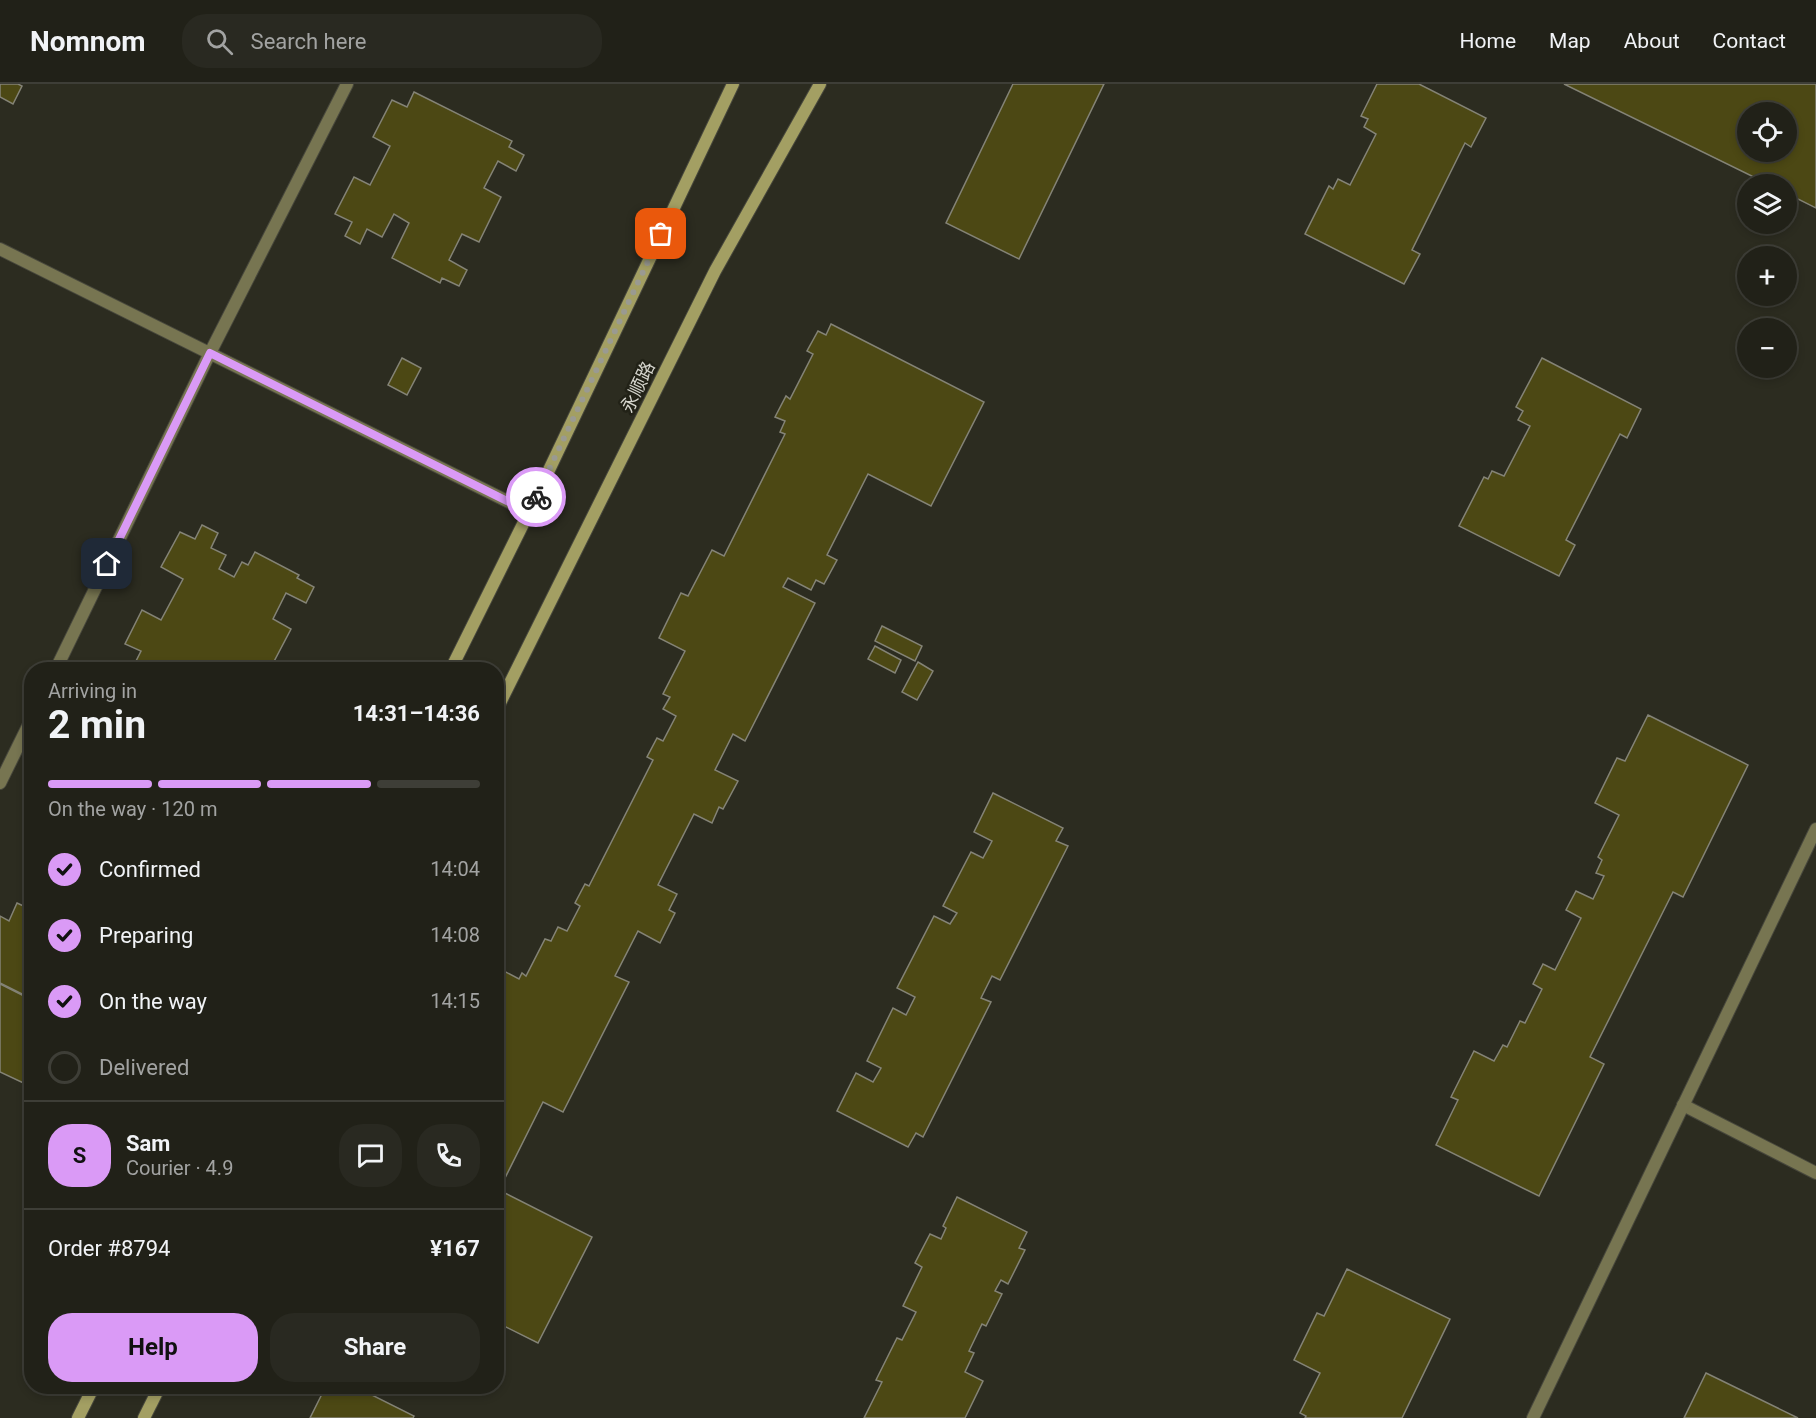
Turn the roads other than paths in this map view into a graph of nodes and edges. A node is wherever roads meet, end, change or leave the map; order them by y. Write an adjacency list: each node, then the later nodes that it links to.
1 (347, 84): 5 (street)
2 (733, 84): 6 (main road)
3 (820, 84): 9 (main road, 永顺路)
4 (0, 249): 5 (street)
5 (210, 353): 6 (street); 7 (street)
6 (529, 512): 8 (main road)
7 (59, 662)
8 (454, 662)
9 (504, 695)
10 (24, 734): 11 (street)
11 (0, 783)
12 (1816, 829): 13 (street)
13 (1683, 1105): 14 (street); 19 (street)
14 (1816, 1173)
15 (90, 1394): 17 (main road)
16 (156, 1394): 18 (main road)
17 (78, 1418)
18 (144, 1418)
19 (1533, 1418)

